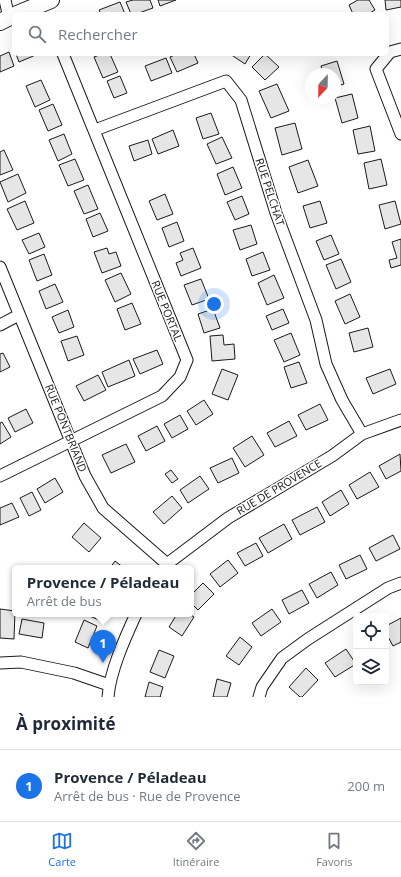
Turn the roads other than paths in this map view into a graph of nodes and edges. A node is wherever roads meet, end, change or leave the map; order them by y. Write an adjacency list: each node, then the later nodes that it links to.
1 (5, 0): 4 (street)
2 (47, 6): 3 (street)
3 (27, 12)
4 (10, 17)
5 (401, 49): 6 (street)
6 (389, 53)
7 (65, 56): 9 (street, RUE PORTAL)
8 (387, 56): 10 (street)
9 (95, 130): 15 (street, RUE PELCHAT); 16 (street, RUE PORTAL)
10 (401, 134)
11 (0, 267): 12 (street, RUE PONTBRIAND)
12 (19, 315): 13 (street); 16 (street, RUE PONTBRIAND)
13 (0, 325)
14 (401, 420): 15 (street, RUE DE PROVENCE)
15 (362, 434): 19 (street, RUE DE PROVENCE)
16 (71, 441): 17 (street, RUE PORTAL); 18 (street, RUE PONTBRIAND)
17 (0, 476)
18 (165, 565)
19 (167, 565)
20 (401, 583): 25 (street)
21 (135, 617): 23 (street)
22 (0, 663): 23 (street)
23 (109, 685): 24 (street)
24 (108, 697)
25 (259, 697)

